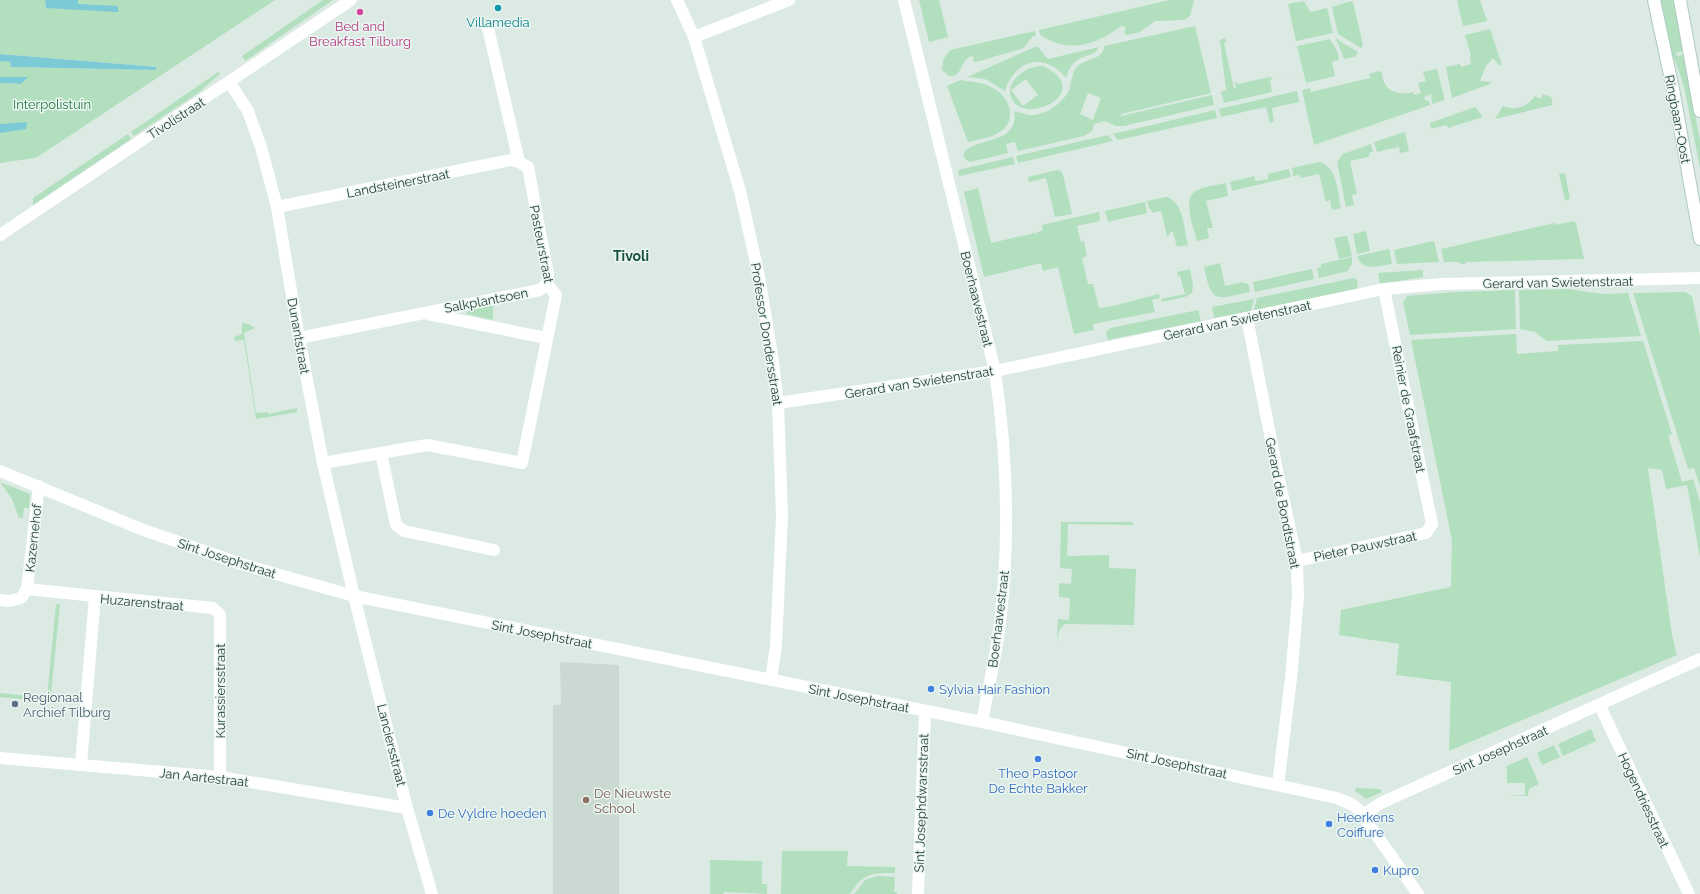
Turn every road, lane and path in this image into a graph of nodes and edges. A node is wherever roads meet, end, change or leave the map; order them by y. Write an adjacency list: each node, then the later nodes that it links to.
1 (351, 0): 9 (street, Tivolistraat)
2 (677, 0): 8 (street, Professor Dondersstraat)
3 (789, 0): 8 (street)
4 (904, 0): 22 (street, Boerhaavestraat)
5 (1654, 0): 14 (street, Ringbaan-Oost)
6 (1680, 0): 10 (street, Ringbaan-Oost)
7 (488, 28): 11 (street, Pasteurstraat)
8 (694, 37): 23 (street, Professor Dondersstraat)
9 (230, 83): 12 (street, Dunantstraat); 13 (street, Tivolistraat)
10 (1700, 111)
11 (519, 162): 12 (street, Landsteinerstraat); 16 (street, Pasteurstraat)
12 (277, 207): 20 (street, Dunantstraat)
13 (0, 235)
14 (1700, 239)
15 (1700, 278): 17 (street, Gerard van Swietenstraat)
16 (547, 284): 18 (street, Salkplantsoen); 21 (street, Pasteurstraat)
17 (1384, 289): 19 (street, Gerard van Swietenstraat); 28 (street, Reinier de Graafstraat)
18 (422, 312): 20 (street, Salkplantsoen); 21 (street, Salkplantsoen)
19 (1246, 318): 22 (street, Gerard van Swietenstraat); 30 (street, Gerard de Bondtstraat)
20 (299, 338): 25 (street, Dunantstraat)
21 (546, 338): 24 (street, Pasteurstraat)
22 (995, 371): 23 (street, Gerard van Swietenstraat); 40 (street, Boerhaavestraat)
23 (778, 403): 37 (street, Professor Dondersstraat)
24 (381, 453): 25 (street); 29 (street)
25 (323, 463): 33 (street, Dunantstraat)
26 (0, 471): 27 (street, Sint Josephstraat)
27 (39, 486): 31 (street, Kazernehof); 33 (street, Sint Josephstraat)
28 (1430, 529): 30 (street, Pieter Pauwstraat)
29 (494, 550)
30 (1297, 561): 44 (street, Gerard de Bondtstraat)
31 (27, 589): 32 (street, Kazernehof); 34 (street, Kazernehof)
32 (95, 596): 35 (street, Huzarenstraat); 42 (street, Huzarenstraat)
33 (354, 596): 37 (street, Sint Josephstraat); 45 (street, Lanciersstraat)
34 (0, 600)
35 (213, 608): 43 (street, Kurassiersstraat)
36 (1700, 660): 38 (street, Sint Josephstraat)
37 (771, 680): 39 (street, Sint Josephstraat)
38 (1600, 706): 46 (street, Sint Josephstraat); 50 (street, Hogendriesstraat)
39 (925, 711): 40 (street, Sint Josephstraat); 48 (street, Sint Josephdwarsstraat)
40 (982, 722): 44 (street, Sint Josephstraat)
41 (0, 758): 42 (street, Jan Aartestraat)
42 (81, 765): 43 (street, Jan Aartestraat)
43 (220, 777): 45 (street, Jan Aartestraat)
44 (1278, 785): 46 (street, Sint Josephstraat)
45 (408, 808): 47 (street, Lanciersstraat)
46 (1363, 815): 49 (street)
47 (432, 894)
48 (918, 894)
49 (1418, 894)
50 (1689, 894)

